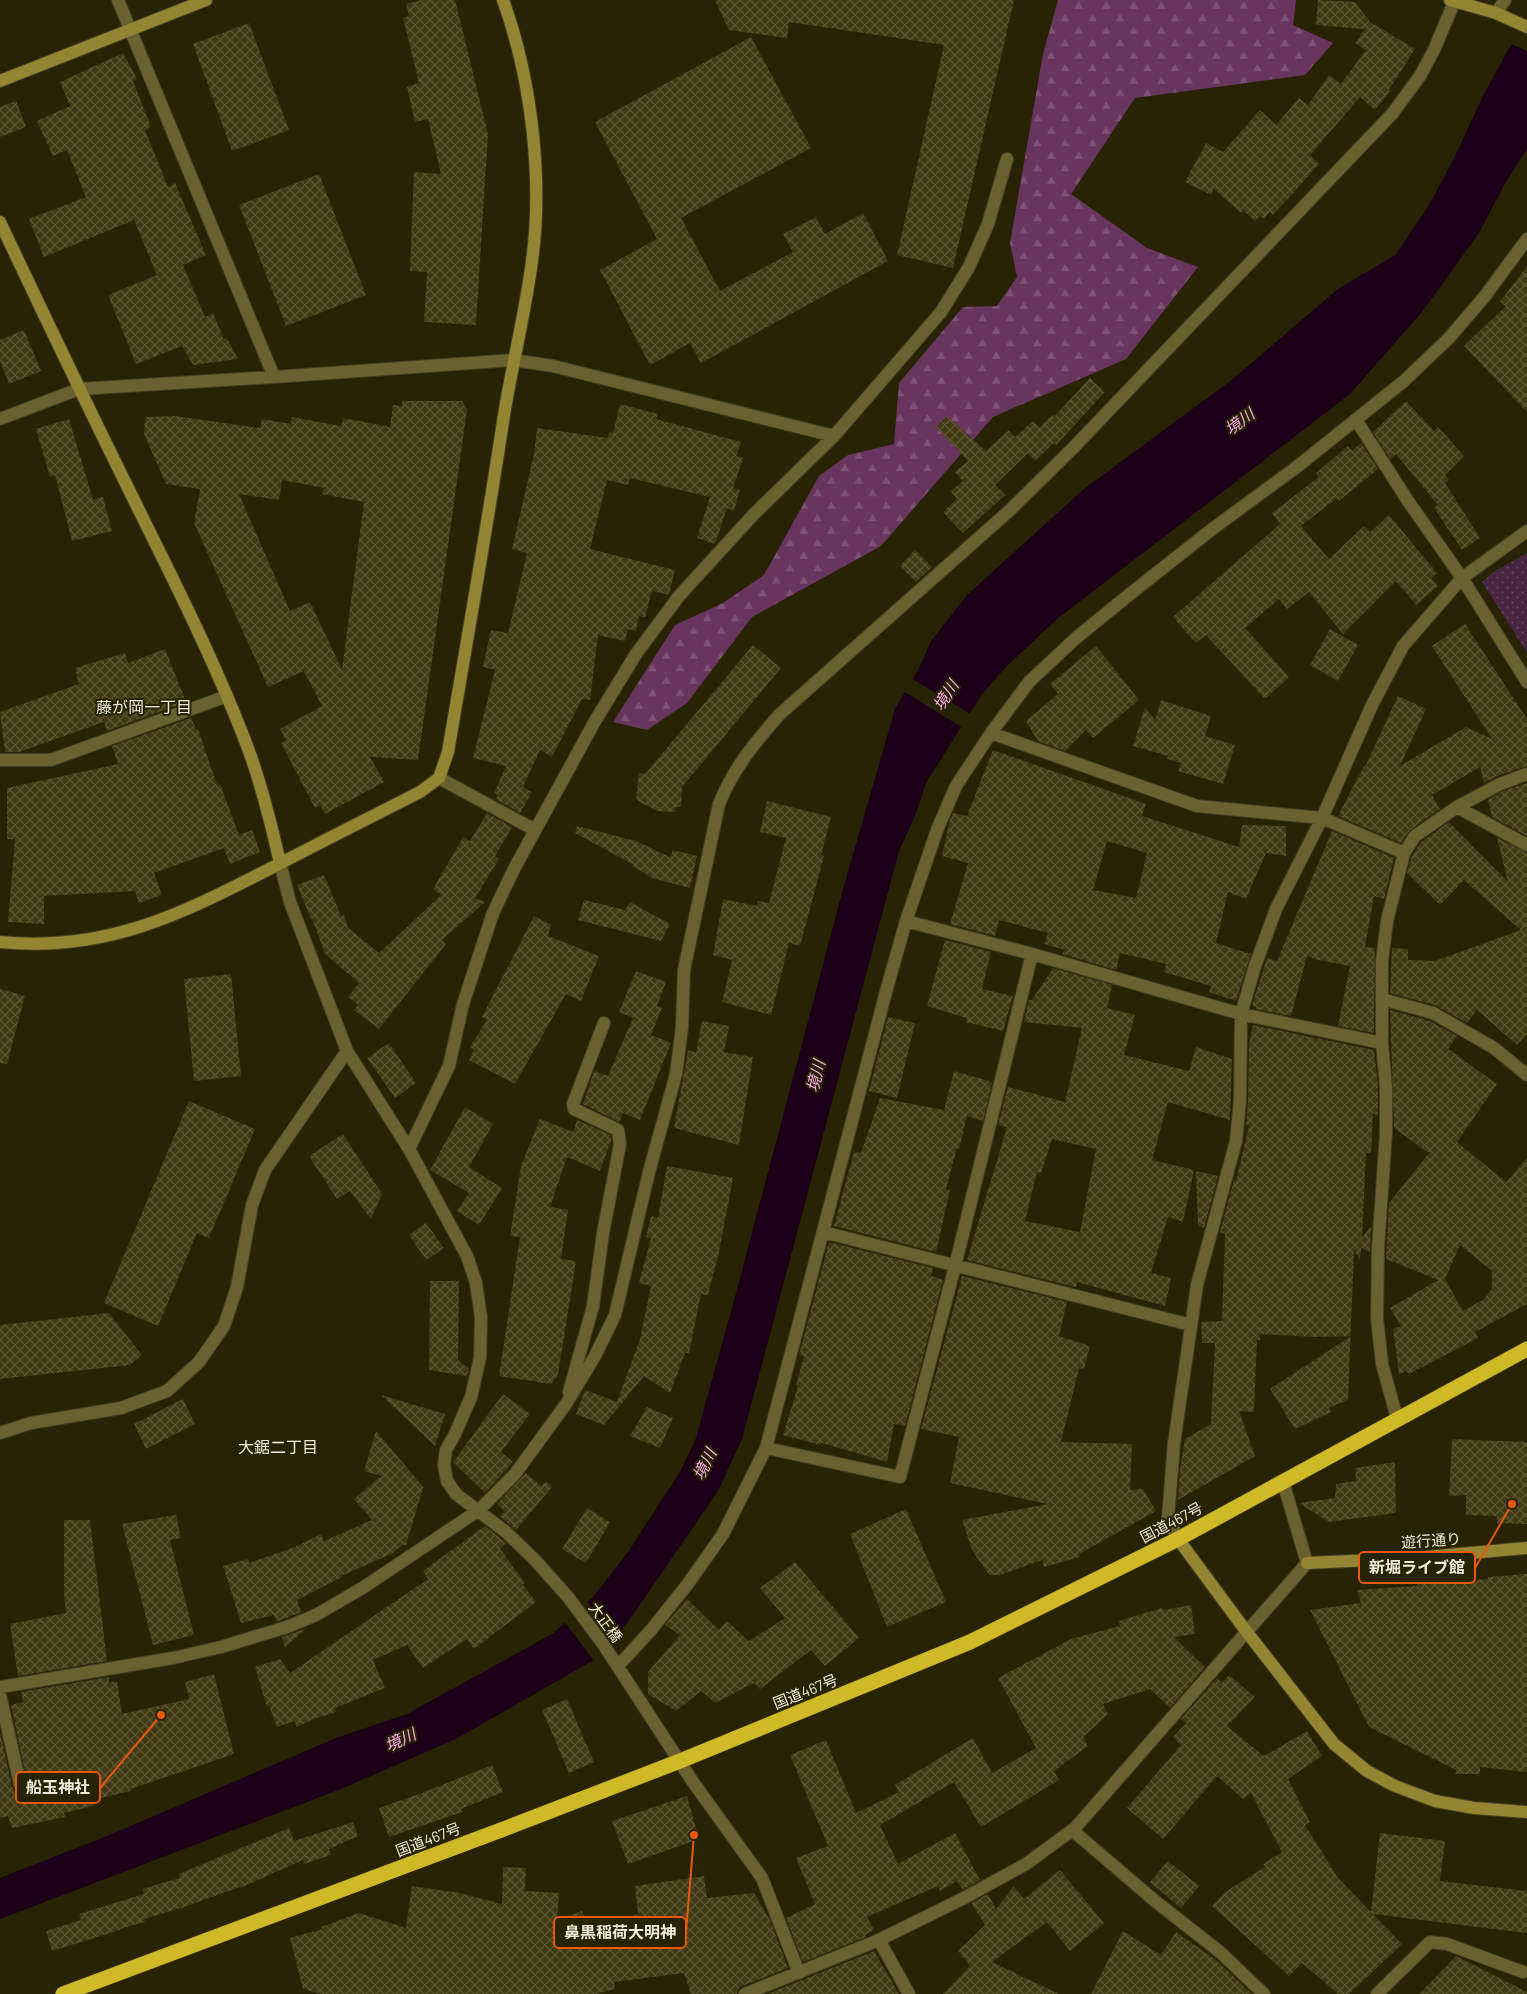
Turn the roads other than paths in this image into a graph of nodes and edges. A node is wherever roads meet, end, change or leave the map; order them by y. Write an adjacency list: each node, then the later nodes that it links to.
1 (118, 0): 8 (street)
2 (206, 0): 8 (street)
3 (503, 0): 13 (street)
4 (1453, 0): 6 (street); 47 (street)
5 (1505, 0): 6 (street)
6 (1501, 15): 7 (street)
7 (1527, 27)
8 (131, 28): 9 (street); 14 (street)
9 (0, 81)
10 (1007, 159): 18 (street)
11 (0, 222): 15 (street)
12 (1527, 238): 17 (street)
13 (513, 360): 14 (street); 18 (street); 26 (street)
14 (274, 377): 15 (street)
15 (79, 389): 16 (street); 22 (street)
16 (0, 419)
17 (1356, 420): 20 (street); 23 (street)
18 (834, 436): 29 (street)
19 (1527, 531): 20 (street)
20 (1462, 578): 21 (street); 28 (street)
21 (1527, 682)
22 (227, 696): 24 (street); 32 (street)
23 (990, 733): 28 (street); 33 (street)
24 (0, 760)
25 (1527, 774): 27 (street)
26 (440, 778): 29 (street); 32 (street)
27 (1457, 807): 30 (street); 31 (street)
28 (1322, 818): 31 (street); 37 (street)
29 (535, 830): 42 (street)
30 (1527, 844)
31 (1404, 853): 36 (street)
32 (280, 863): 34 (street); 40 (street, 大正橋)
33 (906, 921): 35 (street); 43 (street)
34 (0, 942)
35 (1032, 954): 37 (street); 44 (street)
36 (1382, 999): 39 (street); 41 (street)
37 (1241, 1014): 39 (street); 45 (street)
38 (604, 1023): 47 (street)
39 (1382, 1042): 48 (street)
40 (347, 1050): 42 (street, 大正橋); 49 (street)
41 (1527, 1075)
42 (410, 1149): 52 (street, 大正橋)
43 (823, 1232): 44 (street); 50 (street)
44 (955, 1266): 45 (street); 50 (street)
45 (1191, 1325): 53 (street)
46 (1527, 1349): 48 (highway, 国道467号)
47 (566, 1404): 52 (street)
48 (1397, 1418): 51 (highway, 国道467号)
49 (0, 1432)
50 (766, 1448): 57 (street)
51 (1283, 1482): 53 (highway, 国道467号); 55 (street)
52 (479, 1510): 57 (street, 大正橋); 58 (street)
53 (1178, 1539): 56 (street); 60 (highway, 国道467号)
54 (1527, 1548): 55 (street, 遊行通り)
55 (1307, 1563): 56 (street)
56 (1246, 1631): 62 (street); 63 (street)
57 (618, 1666): 60 (street, 大正橋)
58 (0, 1687)
59 (0, 1695): 61 (street)
60 (680, 1761): 66 (street, 大正橋); 67 (highway, 国道467号)
61 (20, 1784)
62 (1527, 1812)
63 (1072, 1830): 64 (street); 70 (street)
64 (879, 1940): 66 (street); 69 (street)
65 (1523, 1972): 71 (street)
66 (799, 1973): 68 (street)
67 (63, 1994)
68 (745, 1994)
69 (908, 1994)
70 (1264, 1994)
71 (1377, 1994)

